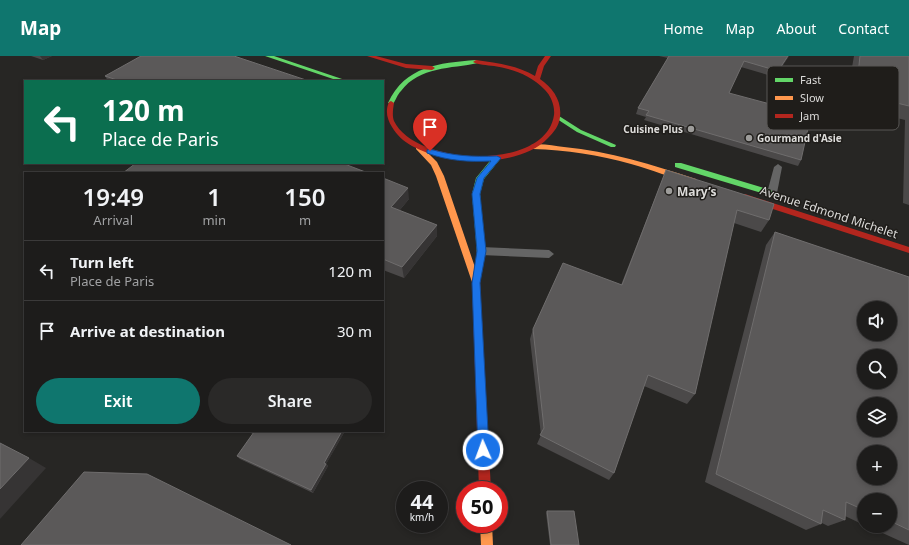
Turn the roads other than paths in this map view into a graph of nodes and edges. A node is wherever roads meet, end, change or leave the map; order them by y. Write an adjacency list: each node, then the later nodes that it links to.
1 (268, 56): 8 (main road)
2 (370, 56): 6 (main road)
3 (548, 56): 7 (main road)
4 (510, 57): 5 (main road)
5 (498, 65): 6 (main road); 7 (main road)
6 (432, 68): 10 (main road)
7 (537, 79): 11 (main road)
8 (342, 80)
9 (384, 98): 10 (main road)
10 (389, 105): 12 (main road)
11 (559, 118): 13 (main road); 14 (main road)
12 (418, 147): 15 (main road); 24 (main road)
13 (533, 147): 15 (main road); 18 (main road)
14 (620, 147)
15 (497, 158): 22 (main road)
16 (666, 161): 19 (main road, Avenue Edmond Michelet)
17 (778, 167): 19 (lane)
18 (699, 183)
19 (775, 194)
20 (737, 195): 21 (main road, Avenue Edmond Michelet)
21 (909, 250)
22 (481, 251): 23 (lane); 24 (main road)
23 (549, 254)
24 (476, 283): 25 (main road)
25 (485, 481)
26 (486, 533): 27 (main road)
27 (487, 545)

